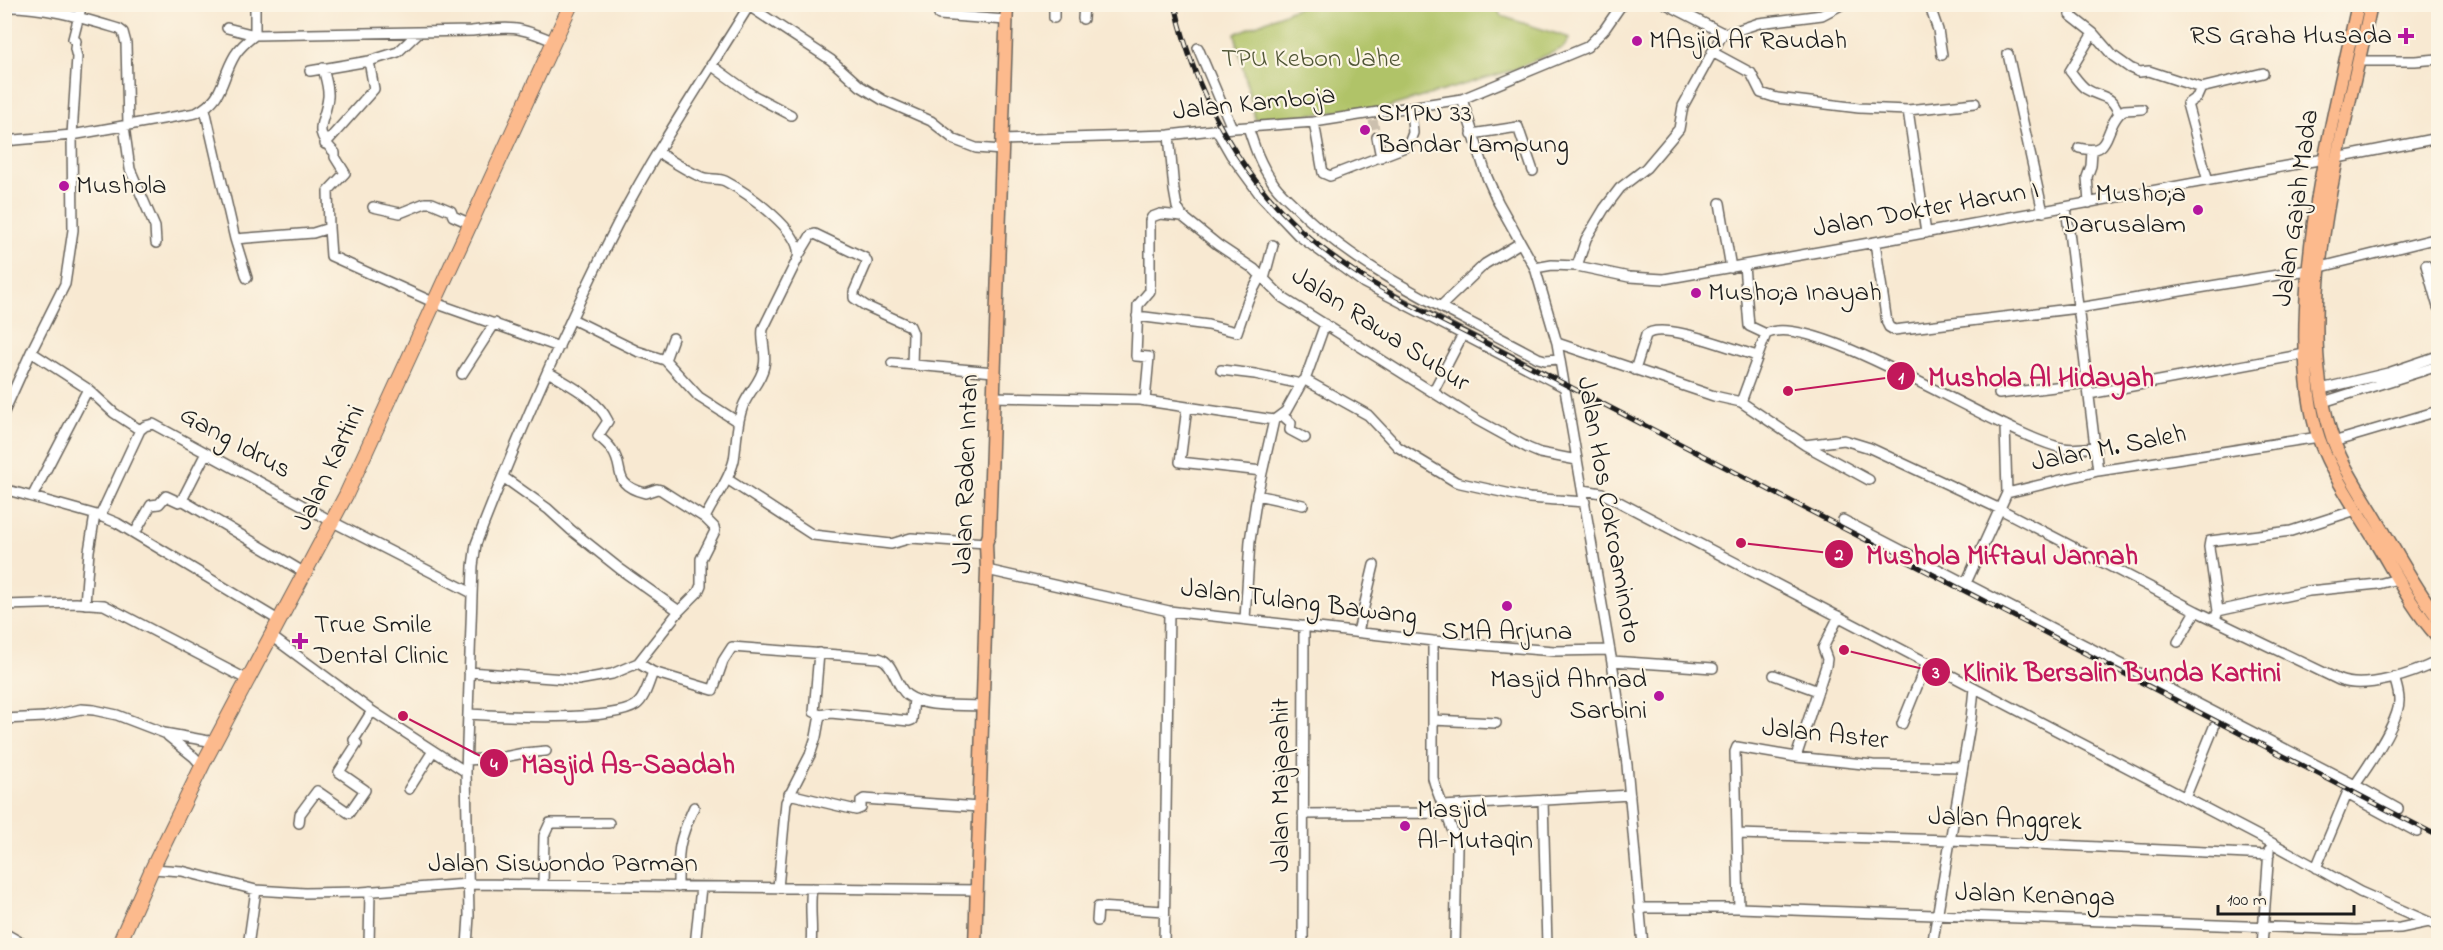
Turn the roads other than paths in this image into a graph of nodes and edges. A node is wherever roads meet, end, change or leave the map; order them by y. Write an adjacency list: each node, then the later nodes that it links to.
1 (82, 4): 18 (street)
2 (255, 4): 26 (street)
3 (939, 4): 21 (street)
4 (1007, 4): 21 (main road, Jalan Raden Intan)
5 (1054, 4): 19 (street)
6 (1084, 4): 20 (street)
7 (1622, 4): 42 (street, Jalan Kamboja)
8 (1666, 4): 17 (street)
9 (1843, 4): 24 (street)
10 (1929, 4): 33 (street)
11 (2078, 4): 25 (street)
12 (2358, 4): 27 (main road, Jalan Gajah Mada)
13 (2371, 4): 28 (main road, Jalan Gajah Mada)
14 (749, 5): 37 (street); 62 (street, Jalan Kamboja)
15 (566, 6): 29 (highway, Jalan Kartini)
16 (4, 7): 18 (street)
17 (1680, 8): 24 (street)
18 (80, 17): 51 (street); 56 (street)
19 (1054, 18)
20 (1083, 19)
21 (1006, 20): 62 (main road, Jalan Raden Intan)
22 (226, 28): 26 (street)
23 (419, 32): 26 (street); 29 (street); 35 (street)
24 (1723, 33): 31 (street)
25 (2093, 33): 41 (street); 48 (street)
26 (255, 35): 45 (street)
27 (2351, 36): 28 (main road); 67 (main road, Jalan Gajah Mada)
28 (2364, 39): 36 (main road, Jalan Gajah Mada)
29 (555, 42): 76 (highway, Jalan Kartini)
30 (1198, 48): 53 (street)
31 (1712, 52): 47 (street); 88 (street)
32 (2008, 54): 74 (street)
33 (1942, 55)
34 (2439, 59): 36 (street)
35 (369, 61): 38 (street); 61 (street)
36 (2359, 61): 67 (main road, Jalan Gajah Mada)
37 (711, 65): 49 (street); 65 (street)
38 (323, 68): 39 (street); 61 (street)
39 (310, 71)
40 (2263, 73): 41 (street)
41 (2201, 88): 69 (street)
42 (1462, 99): 44 (street, Jalan Kamboja); 55 (street, Jalan Hos Cokroaminoto)
43 (1975, 103): 47 (street)
44 (1411, 108): 50 (street, Jalan Kamboja); 66 (street)
45 (205, 109): 51 (street); 80 (street)
46 (2142, 109): 48 (street)
47 (1908, 110): 78 (street)
48 (2119, 114): 64 (street)
49 (791, 115)
50 (1314, 122): 52 (street, Jalan Kamboja); 66 (street)
51 (126, 126): 56 (street); 82 (street)
52 (1248, 127): 53 (street, Jalan Kamboja); 97 (street)
53 (1232, 128): 54 (street, Jalan Kamboja)
54 (1216, 129): 57 (street, Jalan Kamboja); 125 (street)
55 (1472, 134): 68 (street); 83 (street, Jalan Hos Cokroaminoto)
56 (72, 135): 60 (street); 109 (street)
57 (1169, 135): 62 (street, Jalan Kamboja); 75 (street)
58 (1377, 137): 66 (street)
59 (2439, 138): 67 (street, Jalan Dokter Harun I)
60 (5, 144)
61 (325, 144): 77 (street)
62 (1002, 145): 121 (main road, Jalan Raden Intan)
63 (2079, 148): 64 (street)
64 (2092, 151): 71 (street)
65 (659, 153): 85 (street); 101 (street)
66 (1381, 158)
67 (2330, 158): 69 (street, Jalan Dokter Harun I); 91 (main road, Jalan Gajah Mada)
68 (1533, 171)
69 (2208, 181): 71 (street, Jalan Dokter Harun I)
70 (1720, 203): 90 (street)
71 (2089, 203): 73 (street, Jalan Dokter Harun I)
72 (373, 207): 76 (street)
73 (2066, 207): 74 (street, Jalan Dokter Harun I); 99 (street)
74 (2043, 212): 78 (street, Jalan Dokter Harun I)
75 (1182, 216): 92 (street, Jalan Rawa Subur); 100 (street)
76 (469, 224): 95 (highway, Jalan Kartini)
77 (329, 228): 80 (street); 95 (street)
78 (1926, 233): 81 (street, Jalan Dokter Harun I)
79 (2439, 238): 91 (street)
80 (235, 239): 93 (street)
81 (1875, 242): 86 (street, Jalan Dokter Harun I); 99 (street)
82 (156, 243)
83 (1520, 243): 89 (street, Jalan Hos Cokroaminoto); 97 (street)
84 (1273, 245): 92 (street)
85 (799, 255): 116 (street); 138 (street)
86 (1744, 265): 90 (street, Jalan Dokter Harun I); 104 (street)
87 (2426, 265): 94 (street)
88 (1577, 266): 89 (street, Jalan Dokter Harun I); 90 (street, Jalan Dokter Harun I)
89 (1534, 268): 107 (street, Jalan Hos Cokroaminoto)
90 (1731, 268)
91 (2314, 269): 96 (main road, Jalan Gajah Mada); 99 (street)
92 (1262, 277): 100 (street); 103 (street, Jalan Rawa Subur)
93 (247, 278)
94 (2436, 288): 98 (street)
95 (435, 303): 102 (street); 166 (highway, Jalan Kartini)
96 (2312, 304): 110 (main road, Jalan Gajah Mada); 130 (main road, Jalan Gajah Mada)
97 (1440, 307): 113 (street)
98 (2439, 307)
99 (2078, 308): 124 (street)
100 (1137, 316): 132 (street)
101 (572, 319): 108 (street); 114 (street)
102 (495, 323): 108 (street); 122 (street)
103 (1325, 324): 123 (street); 127 (street, Jalan Rawa Subur)
104 (1766, 334): 111 (street); 139 (street)
105 (674, 338): 114 (street)
106 (1460, 340): 127 (street)
107 (1557, 343): 113 (street, Jalan Hos Cokroaminoto); 119 (street)
108 (559, 347): 120 (street)
109 (31, 352): 126 (street, Gang Idrus); 135 (street)
110 (2305, 354): 129 (street); 141 (main road, Jalan Gajah Mada)
111 (1757, 356): 119 (street); 133 (street)
112 (2439, 356): 130 (street)
113 (1559, 359): 125 (street, Jalan Hos Cokroaminoto)
114 (665, 360): 138 (street)
115 (892, 363): 116 (street)
116 (912, 365): 121 (street)
117 (2439, 366): 130 (street)
118 (1221, 370): 123 (street)
119 (1635, 370): 133 (street)
120 (548, 372): 150 (street); 164 (street)
121 (994, 372): 131 (main road, Jalan Raden Intan)
122 (462, 374)
123 (1303, 382): 137 (street); 159 (street)
124 (2087, 383): 128 (street); 129 (street)
125 (1564, 387): 147 (street, Jalan Hos Cokroaminoto)
126 (88, 389): 140 (street, Gang Idrus); 157 (street)
127 (1433, 392): 147 (street, Jalan Rawa Subur)
128 (1999, 394)
129 (2089, 394): 145 (street)
130 (2322, 396): 143 (main road, Jalan Gajah Mada)
131 (993, 397): 132 (street); 168 (main road, Jalan Raden Intan)
132 (1145, 401): 134 (street)
133 (1741, 402): 144 (street)
134 (1187, 407): 137 (street); 148 (street)
135 (5, 409)
136 (2439, 411): 143 (street)
137 (1278, 418): 142 (street); 148 (street)
138 (738, 422): 151 (street)
139 (2005, 425): 145 (street); 155 (street)
140 (140, 430): 146 (street, Gang Idrus); 163 (street)
141 (2319, 437): 149 (street, Jalan M. Saleh); 162 (main road, Jalan Gajah Mada)
142 (1305, 438)
143 (2333, 442): 182 (main road, Jalan Gajah Mada)
144 (1805, 445): 152 (street); 161 (street)
145 (2095, 447): 149 (street)
146 (206, 453): 158 (street); 166 (street, Gang Idrus)
147 (1577, 460): 154 (street, Jalan Hos Cokroaminoto)
148 (1262, 471): 156 (street)
149 (2098, 471): 155 (street, Jalan M. Saleh)
150 (503, 477): 174 (street); 177 (street)
151 (727, 479): 164 (street); 168 (street)
152 (1869, 480)
153 (4, 489): 157 (street)
154 (1583, 490): 159 (street, Jalan Hos Cokroaminoto); 180 (street)
155 (2007, 493): 161 (street, Jalan M. Saleh)
156 (1257, 495): 160 (street); 183 (street)
157 (32, 497): 163 (street)
158 (182, 500): 167 (street); 171 (street)
159 (1585, 502): 193 (street, Jalan Hos Cokroaminoto)
160 (1303, 505)
161 (2000, 509): 173 (street, Jalan M. Saleh); 179 (street)
162 (2356, 510): 172 (main road, Jalan Gajah Mada); 181 (street)
163 (97, 515): 167 (street); 175 (street)
164 (705, 518): 177 (street)
165 (1843, 520): 173 (street)
166 (333, 522): 171 (highway, Jalan Kartini); 174 (street, Gang Idrus)
167 (135, 532): 184 (street)
168 (986, 543): 170 (main road, Jalan Raden Intan)
169 (1374, 565): 186 (street)
170 (987, 570): 178 (street, Jalan Tulang Bawang); 208 (main road, Jalan Raden Intan)
171 (305, 573): 184 (highway, Jalan Kartini)
172 (2398, 579): 181 (street); 189 (main road, Jalan Gajah Mada)
173 (1966, 583): 226 (street)
174 (472, 593): 200 (street)
175 (85, 604): 176 (street); 204 (street)
176 (4, 605)
177 (679, 611): 197 (street)
178 (1169, 611): 183 (street, Jalan Tulang Bawang); 257 (street)
179 (2196, 611): 181 (street); 191 (street)
180 (1839, 616): 198 (street); 206 (street)
181 (2217, 616): 203 (street)
182 (2439, 618)
183 (1245, 619): 185 (street, Jalan Tulang Bawang)
184 (280, 621): 187 (highway, Jalan Kartini)
185 (1304, 626): 186 (street, Jalan Tulang Bawang); 236 (street, Jalan Majapahit)
186 (1358, 632): 190 (street, Jalan Tulang Bawang)
187 (271, 636): 204 (highway, Jalan Kartini); 209 (street)
188 (4, 637): 192 (street)
189 (2439, 637)
190 (1433, 641): 193 (street, Jalan Tulang Bawang); 213 (street)
191 (2178, 642)
192 (4, 648)
193 (1610, 650): 195 (street, Jalan Hos Cokroaminoto)
194 (819, 653): 201 (street); 207 (street); 211 (street)
195 (1612, 661): 199 (street); 229 (street, Jalan Hos Cokroaminoto)
196 (2439, 662): 203 (street)
197 (638, 663): 200 (street); 201 (street)
198 (1927, 663): 205 (street); 215 (street)
199 (1713, 668)
200 (469, 672): 210 (street)
201 (653, 672): 210 (street)
202 (1774, 675): 206 (street)
203 (2394, 677): 226 (street)
204 (248, 680): 218 (highway, Jalan Kartini)
205 (1974, 688): 224 (street); 230 (street)
206 (1818, 691): 221 (street)
207 (914, 699): 208 (street); 211 (street)
208 (983, 706): 233 (main road, Jalan Raden Intan)
209 (372, 711): 219 (street); 237 (street)
210 (468, 714): 222 (street)
211 (820, 715): 228 (street)
212 (4, 719): 217 (street)
213 (1433, 720): 214 (street); 235 (street)
214 (1496, 723)
215 (1902, 724)
216 (2214, 727): 230 (street)
217 (164, 734): 218 (street); 223 (street)
218 (214, 742): 223 (highway, Jalan Kartini)
219 (433, 751): 225 (street); 227 (street)
220 (546, 751): 222 (street)
221 (1796, 757): 224 (street, Jalan Aster); 240 (street, Jalan Aster)
222 (467, 760): 225 (street)
223 (202, 766): 245 (highway, Jalan Kartini)
224 (1962, 767): 241 (street)
225 (466, 772): 246 (street)
226 (2355, 785): 234 (street)
227 (409, 789)
228 (789, 794): 233 (street); 250 (street)
229 (1629, 795): 231 (street); 255 (street, Jalan Hos Cokroaminoto)
230 (2185, 798): 242 (street)
231 (1543, 800): 235 (street); 275 (street)
232 (694, 807): 248 (street)
233 (979, 807): 253 (main road, Jalan Raden Intan)
234 (2398, 809)
235 (1445, 810): 236 (street); 274 (street)
236 (1303, 814): 273 (street, Jalan Majapahit)
237 (298, 823)
238 (609, 823): 247 (street)
239 (2417, 832): 244 (street)
240 (1738, 834): 241 (street, Jalan Anggrek); 256 (street, Jalan Aster)
241 (1950, 840): 243 (street, Jalan Anggrek); 258 (street)
242 (2270, 842): 243 (street); 244 (street)
243 (2269, 855): 262 (street)
244 (2316, 868): 260 (street)
245 (152, 869): 252 (street, Jalan Siswondo Parman); 265 (highway, Jalan Kartini)
246 (469, 884): 247 (street, Jalan Siswondo Parman); 254 (street, Jalan Siswondo Parman); 268 (street)
247 (543, 885): 248 (street, Jalan Siswondo Parman)
248 (678, 886): 249 (street, Jalan Siswondo Parman)
249 (701, 887): 250 (street, Jalan Siswondo Parman); 269 (street)
250 (778, 888): 251 (street, Jalan Siswondo Parman)
251 (813, 888): 253 (street, Jalan Siswondo Parman); 270 (street)
252 (256, 890): 254 (street, Jalan Siswondo Parman); 266 (street)
253 (976, 890): 271 (main road, Jalan Raden Intan)
254 (370, 891): 267 (street)
255 (1639, 908): 256 (street, Jalan Kenanga); 276 (street, Jalan Hos Cokroaminoto)
256 (1739, 909): 258 (street, Jalan Kenanga)
257 (1164, 911): 259 (street); 272 (street)
258 (1936, 915): 262 (street, Jalan Kenanga); 277 (street)
259 (1097, 921)
260 (2429, 922): 261 (street); 262 (street, Jalan Kenanga)
261 (2439, 927)
262 (2263, 928): 278 (street)
263 (4, 933): 264 (street)
264 (27, 945)
265 (118, 945)
266 (248, 945)
267 (369, 945)
268 (467, 945)
269 (695, 945)
270 (811, 945)
271 (975, 945)
272 (1164, 945)
273 (1303, 945)
274 (1455, 945)
275 (1547, 945)
276 (1643, 945)
277 (1932, 945)
278 (2262, 945)

